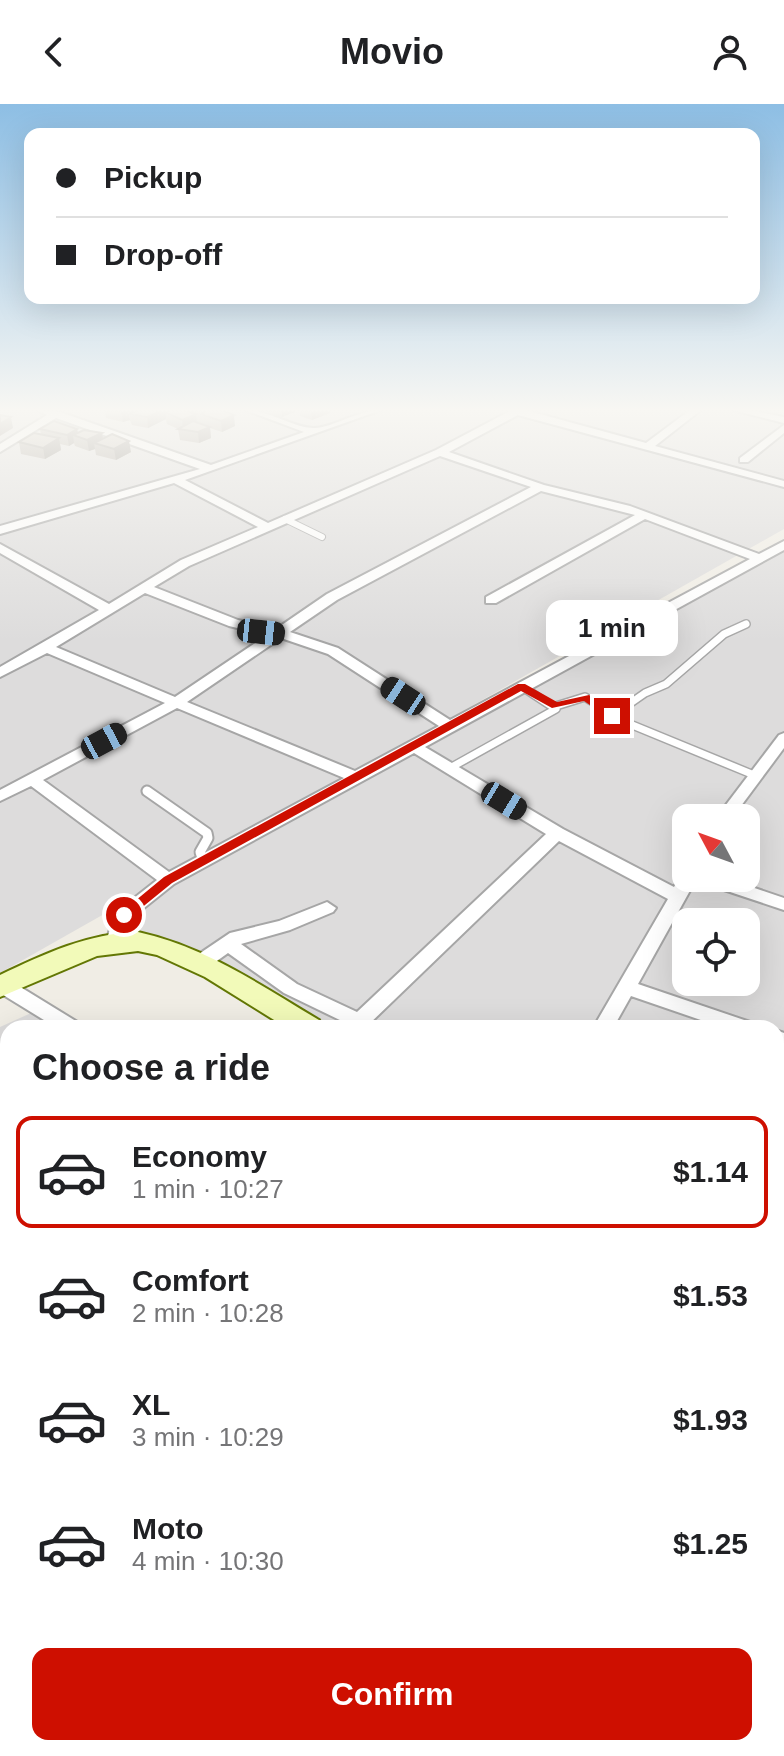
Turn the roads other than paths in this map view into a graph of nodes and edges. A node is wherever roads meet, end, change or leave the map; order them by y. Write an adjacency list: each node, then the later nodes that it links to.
1 (151, 487): 8 (street)
2 (190, 487): 7 (street)
3 (359, 487): 6 (street)
4 (540, 487): 5 (street); 17 (street)
5 (644, 515): 12 (street); 14 (street)
6 (285, 519): 7 (street); 9 (lane)
7 (268, 527): 13 (street)
8 (0, 530)
9 (322, 537)
10 (784, 545): 12 (street)
11 (0, 548): 15 (street)
12 (759, 558): 20 (street)
13 (142, 587): 15 (street); 17 (street)
14 (491, 600)
15 (108, 609): 18 (street)
16 (746, 624): 23 (lane)
17 (277, 634): 21 (street); 24 (street)
18 (46, 648): 19 (street); 21 (street)
19 (0, 673)
20 (521, 686): 22 (lane); 24 (street)
21 (176, 703): 29 (street); 30 (street)
22 (556, 706): 23 (lane); 27 (lane)
23 (612, 716): 28 (lane)
24 (449, 726): 26 (street)
25 (783, 740): 28 (street)
26 (413, 746): 27 (street); 29 (street)
27 (450, 768): 34 (street)
28 (754, 775): 33 (street)
29 (355, 777): 35 (street)
30 (32, 779): 32 (street); 36 (street)
31 (147, 791): 35 (lane)
32 (0, 796)
33 (734, 804)
34 (557, 833): 39 (street); 50 (street)
35 (203, 861): 36 (street)
36 (168, 880): 42 (street)
37 (679, 892): 39 (street)
38 (748, 892): 40 (street)
39 (677, 896): 46 (street)
40 (784, 904)
41 (327, 908): 43 (street)
42 (115, 942): 44 (street); 45 (street)
43 (229, 944): 44 (street); 49 (street)
44 (200, 963): 48 (street)
45 (1, 986): 47 (street)
46 (626, 987): 51 (street); 52 (street)
47 (58, 1020)
48 (296, 1020)
49 (346, 1020)
50 (361, 1020)
51 (607, 1020)
52 (723, 1020)

